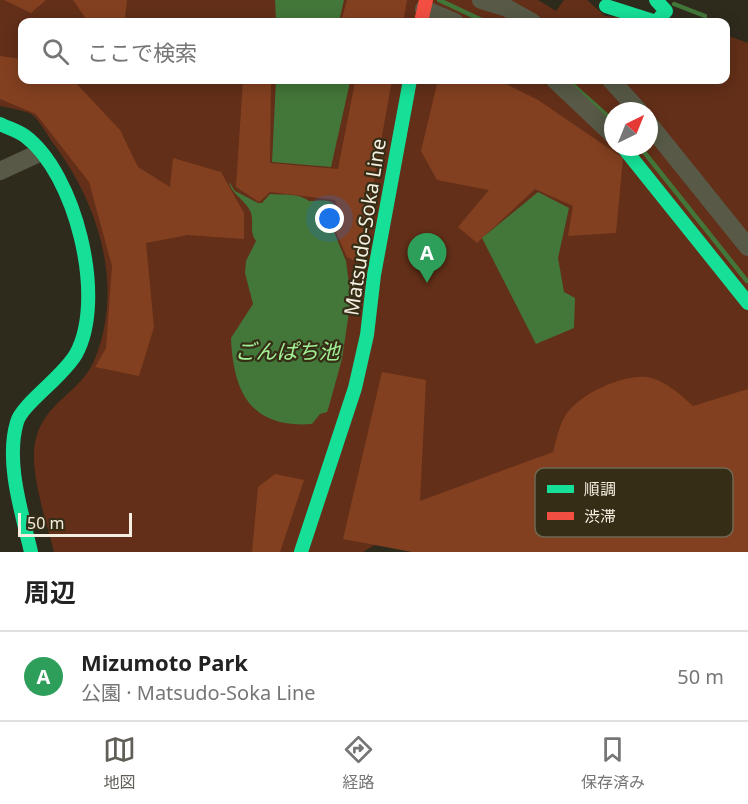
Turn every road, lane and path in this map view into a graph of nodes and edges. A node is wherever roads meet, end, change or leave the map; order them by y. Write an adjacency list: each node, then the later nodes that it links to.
1 (481, 0): 6 (street)
2 (656, 0): 8 (street)
3 (606, 6): 7 (street)
4 (424, 9): 5 (street)
5 (445, 18)
6 (525, 18)
7 (644, 18)
8 (660, 18)
9 (409, 84): 23 (street, Matsudo-Soka Line)
10 (559, 84): 14 (street)
11 (615, 84): 12 (street)
12 (631, 102)
13 (0, 124): 16 (street)
14 (604, 126)
15 (658, 135): 19 (street)
16 (39, 153): 18 (street); 21 (street)
17 (630, 156): 20 (street)
18 (0, 171)
19 (748, 247)
20 (748, 303)
21 (8, 470): 22 (street)
22 (31, 552)
23 (301, 552)

